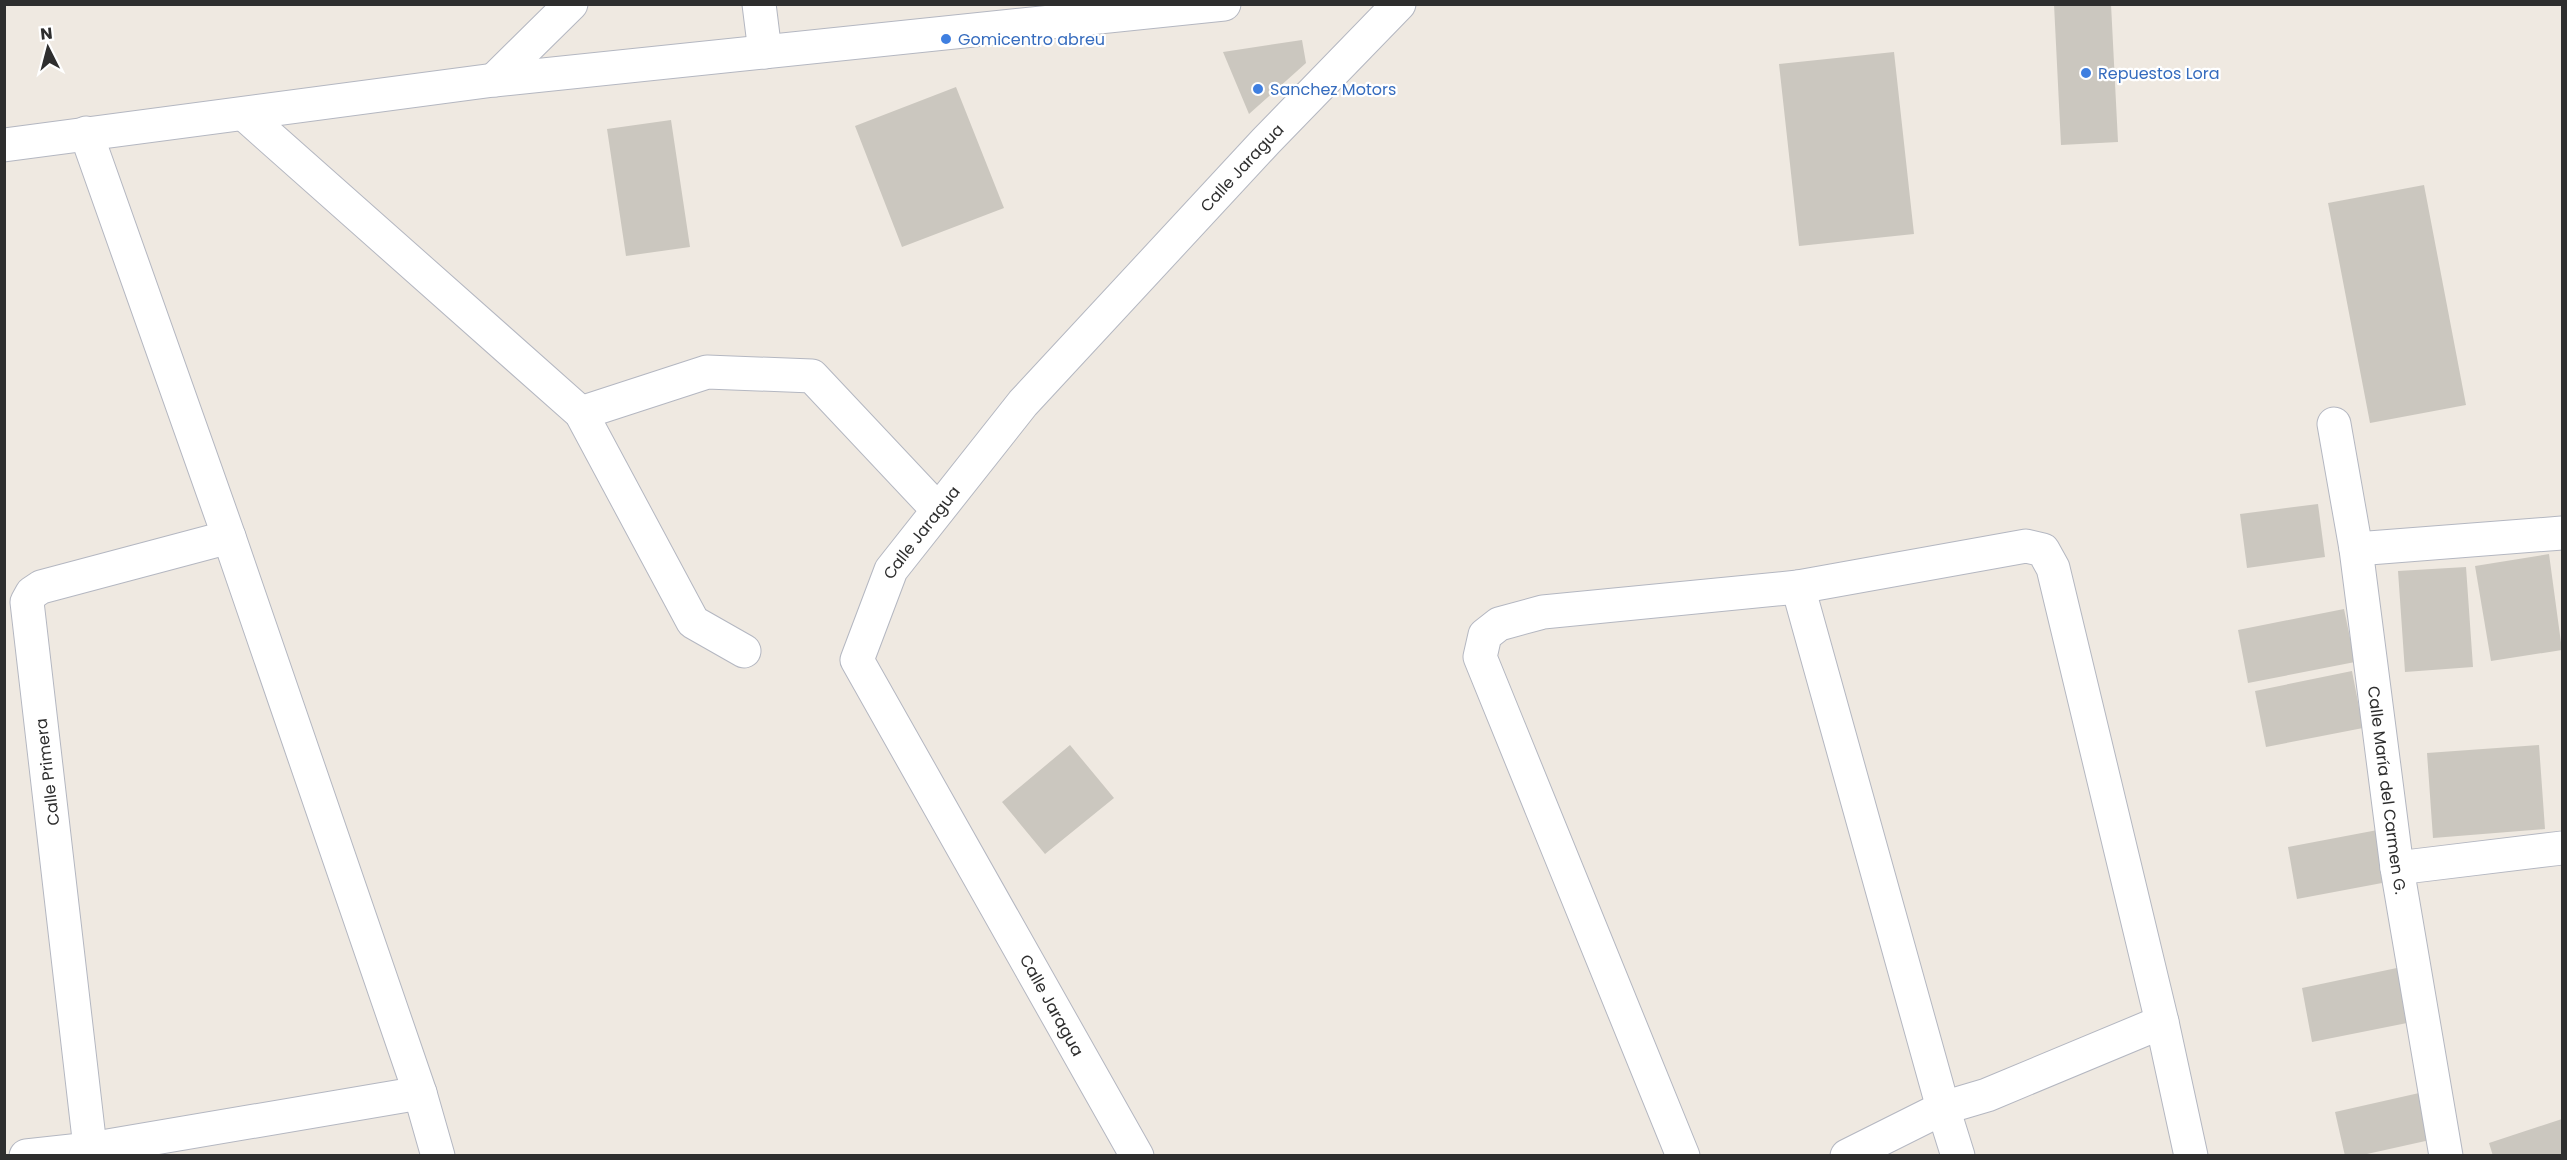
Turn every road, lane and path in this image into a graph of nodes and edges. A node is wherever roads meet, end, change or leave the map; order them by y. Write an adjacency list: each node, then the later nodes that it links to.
1 (571, 4): 6 (street)
2 (759, 4): 5 (street)
3 (1224, 4): 5 (street)
4 (1399, 4): 12 (street, Calle Jaragua)
5 (765, 52): 6 (street)
6 (494, 80): 7 (street)
7 (244, 114): 8 (street); 10 (street)
8 (86, 133): 9 (street); 14 (street)
9 (4, 145)
10 (581, 413): 12 (street); 17 (street)
11 (2334, 424): 15 (street, Calle María del Carmen G.)
12 (938, 510): 26 (street, Calle Jaragua)
13 (2562, 533): 15 (street)
14 (229, 537): 21 (street); 23 (street, Calle Primera)
15 (2356, 549): 19 (street, Calle María del Carmen G.)
16 (1797, 587): 20 (street); 22 (street); 27 (street)
17 (744, 651)
18 (2562, 848): 19 (street)
19 (2397, 868): 31 (street, Calle María del Carmen G.)
20 (2162, 1022): 22 (street); 30 (street)
21 (420, 1093): 23 (street); 25 (street)
22 (1943, 1108): 28 (street); 29 (street)
23 (90, 1152): 24 (street)
24 (26, 1155)
25 (438, 1155)
26 (1137, 1155)
27 (1683, 1155)
28 (1847, 1155)
29 (1958, 1155)
30 (2191, 1155)
31 (2446, 1155)

